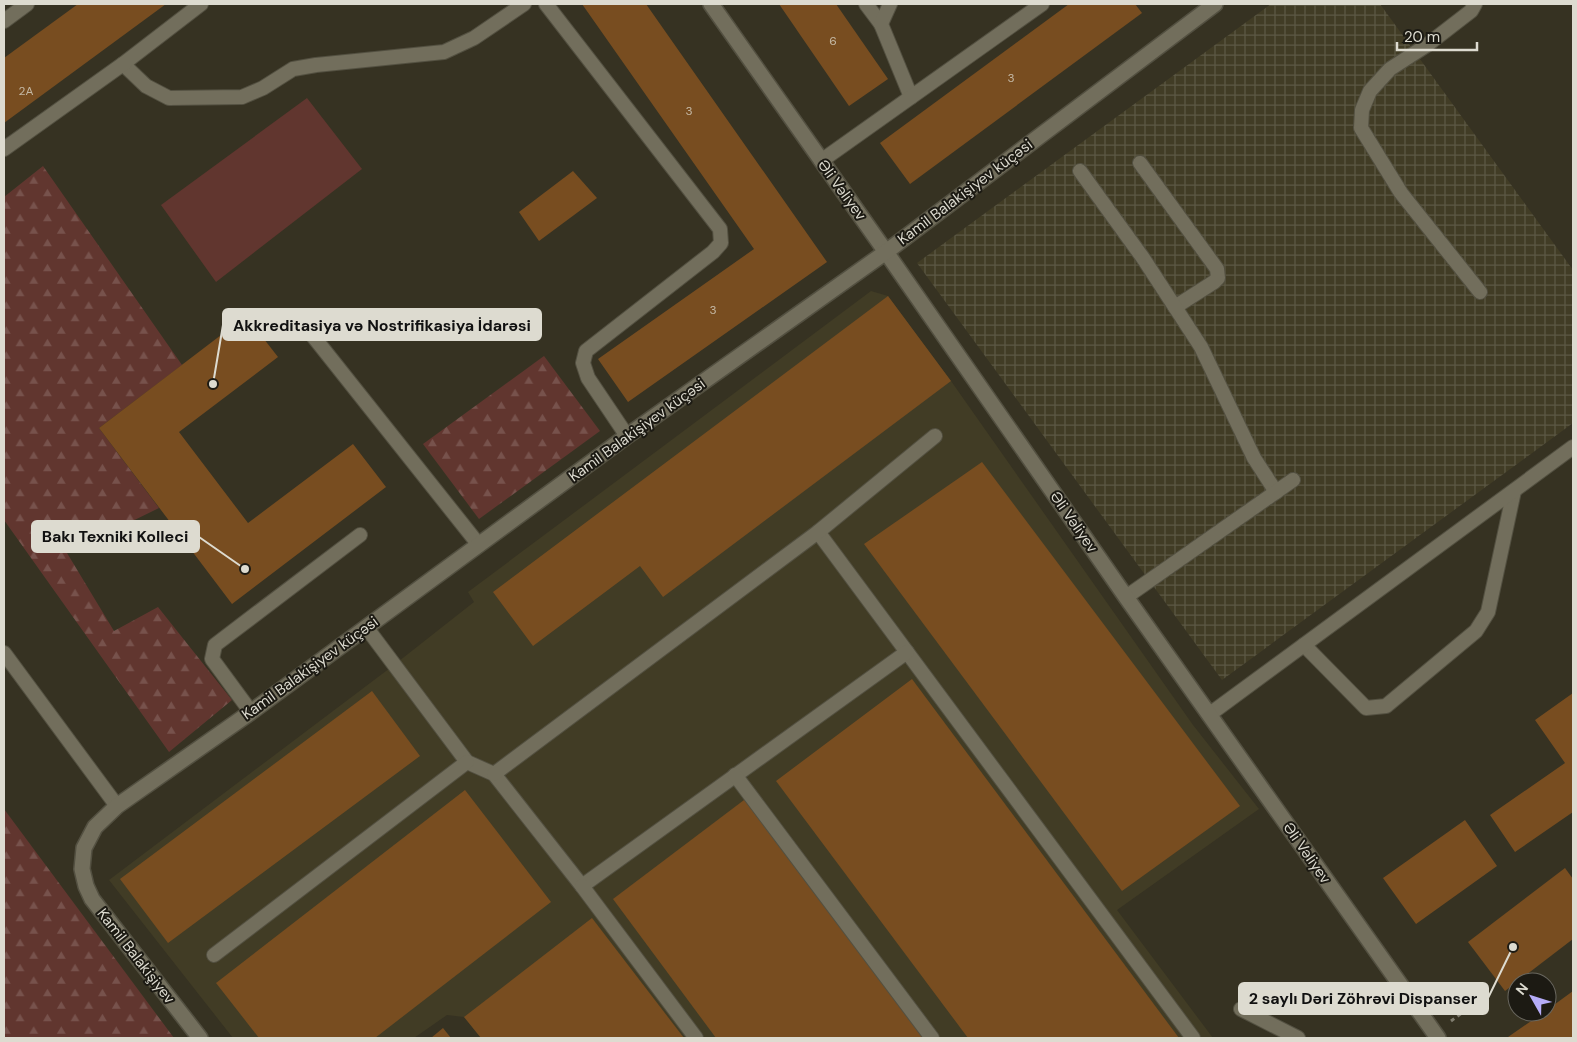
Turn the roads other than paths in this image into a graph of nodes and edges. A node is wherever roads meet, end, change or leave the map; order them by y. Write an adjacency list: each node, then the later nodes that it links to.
1 (27, 4): 11 (lane)
2 (201, 4): 13 (lane)
3 (524, 4): 13 (lane)
4 (546, 4): 23 (lane)
5 (711, 4): 16 (street, Əli Vəliyev)
6 (866, 4): 12 (lane)
7 (890, 4): 12 (lane)
8 (1042, 4): 14 (lane)
9 (1215, 4): 19 (street, Kamil Balakişiyev küçəsi)
10 (1475, 4): 20 (lane)
11 (4, 21)
12 (881, 24): 14 (lane)
13 (122, 64): 15 (lane)
14 (911, 97): 16 (lane)
15 (4, 149)
16 (821, 161): 19 (street, Əli Vəliyev)
17 (1140, 163): 21 (lane)
18 (1080, 172): 21 (lane)
19 (886, 252): 23 (street, Kamil Balakişiyev küçəsi); 32 (street, Əli Vəliyev)
20 (1480, 292)
21 (1175, 307): 28 (lane)
22 (305, 326): 31 (lane)
23 (627, 436): 31 (street, Kamil Balakişiyev küçəsi)
24 (935, 436): 29 (lane)
25 (1573, 447): 27 (lane)
26 (1293, 480): 28 (lane)
27 (1514, 491): 34 (lane); 34 (lane)
28 (1276, 492): 32 (lane)
29 (818, 532): 35 (lane); 40 (lane)
30 (360, 535): 37 (lane)
31 (479, 545): 33 (street, Kamil Balakişiyev küçəsi)
32 (1126, 597): 38 (street, Əli Vəliyev)
33 (366, 627): 37 (street, Kamil Balakişiyev küçəsi); 39 (lane)
34 (1304, 645): 38 (lane)
35 (907, 652): 41 (lane); 51 (lane)
36 (4, 653): 42 (lane)
37 (251, 712): 42 (street, Kamil Balakişiyev küçəsi)
38 (1210, 714): 47 (street, Əli Vəliyev)
39 (467, 762): 40 (lane); 45 (lane)
40 (494, 774): 44 (lane)
41 (734, 775): 44 (lane); 50 (lane)
42 (117, 806): 43 (street, Kamil Balakişiyev küçəsi)
43 (82, 869): 48 (street, Kamil Balakişiyev)
44 (582, 886): 49 (lane)
45 (214, 954)
46 (1241, 1010): 52 (lane)
47 (1436, 1036)
48 (200, 1038)
49 (696, 1038)
50 (932, 1038)
51 (1193, 1038)
52 (1298, 1038)

